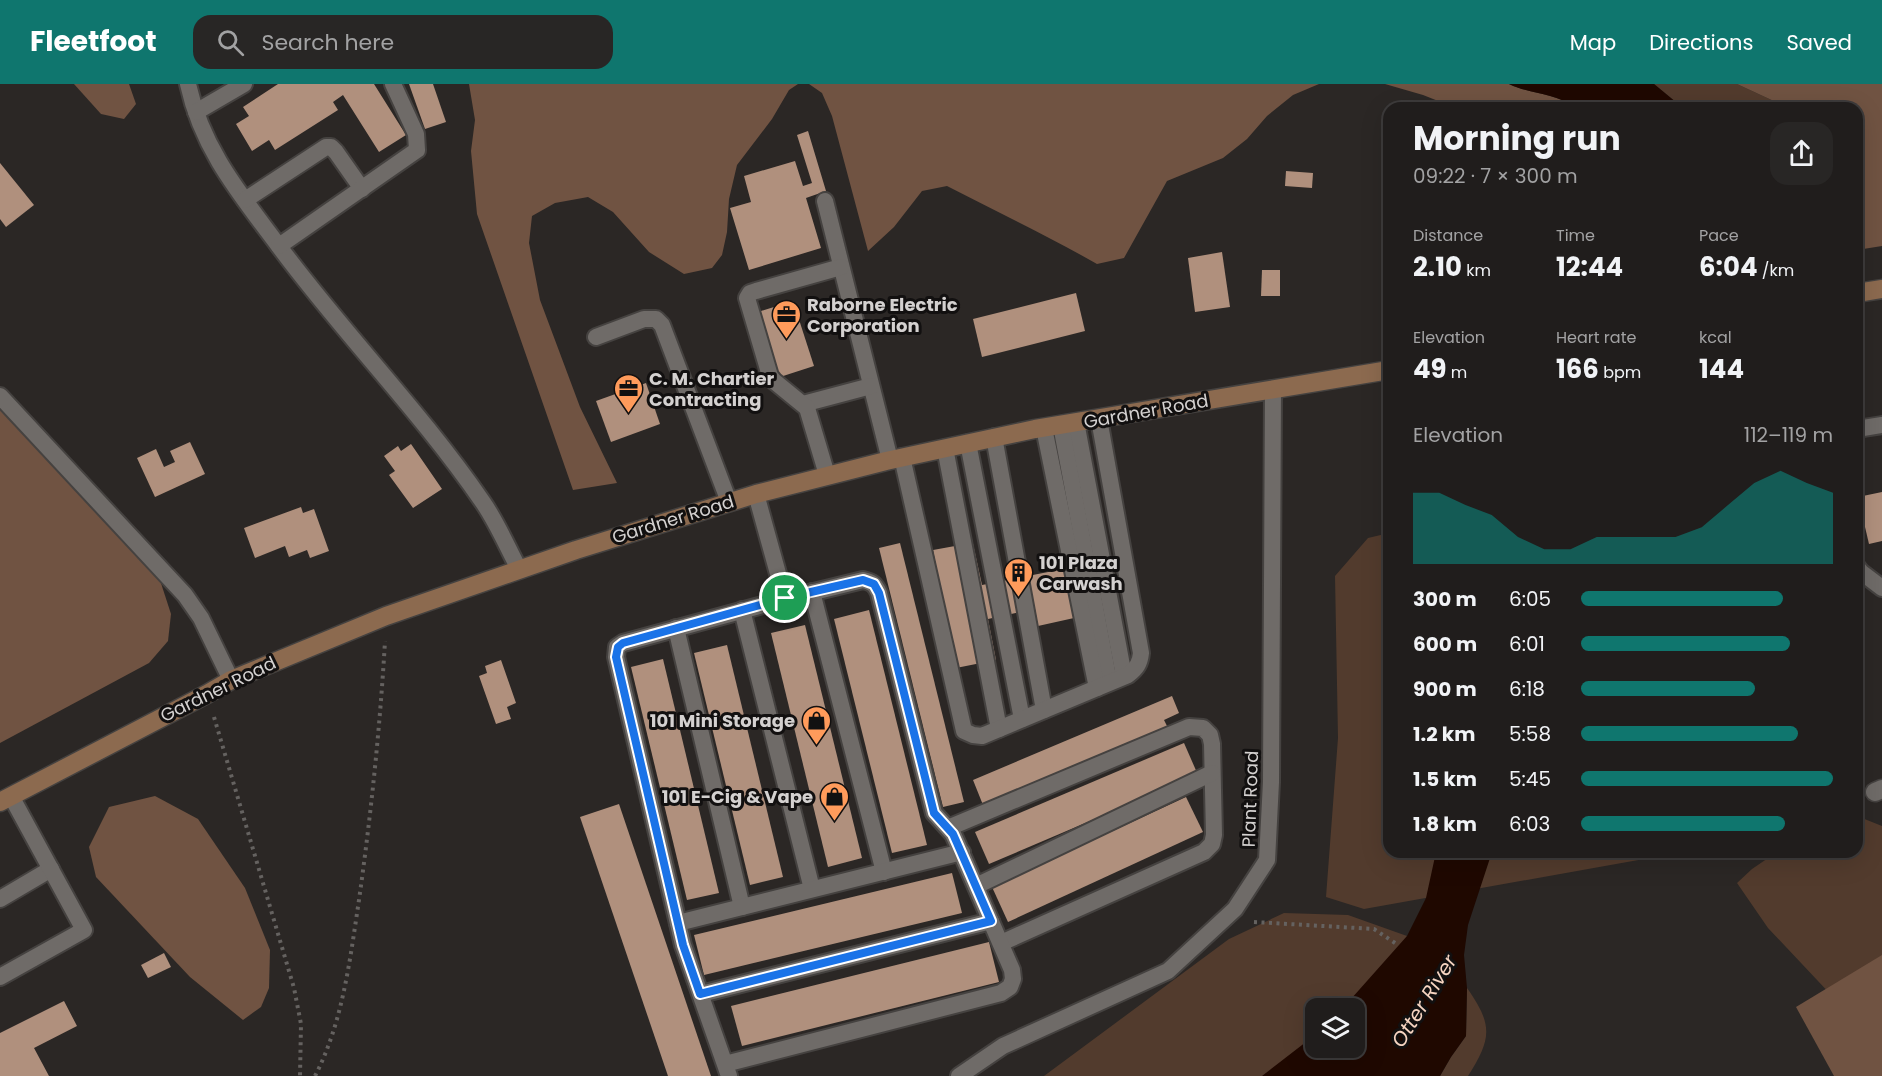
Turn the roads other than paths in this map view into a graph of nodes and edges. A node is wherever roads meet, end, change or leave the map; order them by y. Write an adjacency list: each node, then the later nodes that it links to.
1 (188, 84): 4 (lane)
2 (244, 84): 4 (lane)
3 (393, 84): 5 (lane)
4 (196, 112): 6 (lane)
5 (362, 189): 6 (lane); 8 (lane)
6 (245, 200): 8 (lane)
7 (825, 201): 9 (lane)
8 (279, 246): 29 (lane)
9 (841, 267): 14 (lane); 17 (lane)
10 (1879, 289): 11 (main road)
11 (1863, 292)
12 (596, 337): 28 (lane)
13 (1383, 371): 15 (main road, Gardner Road)
14 (871, 386): 17 (lane); 25 (lane)
15 (1274, 389): 18 (main road, Gardner Road); 57 (lane, Plant Road)
16 (0, 396): 36 (lane)
17 (803, 404): 26 (lane)
18 (1099, 419): 20 (main road, Gardner Road); 37 (lane)
19 (1882, 424): 21 (lane)
20 (1060, 425): 22 (main road, Gardner Road); 37 (lane); 37 (lane)
21 (1863, 428)
22 (994, 437): 23 (main road, Gardner Road); 38 (lane)
23 (968, 443): 24 (main road, Gardner Road); 39 (lane)
24 (945, 448): 25 (main road, Gardner Road); 40 (lane)
25 (896, 458): 26 (main road, Gardner Road); 40 (lane)
26 (827, 475): 27 (main road, Gardner Road)
27 (756, 494): 28 (main road, Gardner Road); 33 (lane)
28 (729, 502): 29 (main road, Gardner Road)
29 (519, 569): 36 (main road, Gardner Road)
30 (1863, 574): 31 (lane)
31 (1882, 588)
32 (812, 592): 33 (lane); 43 (lane); 46 (lane)
33 (785, 598): 34 (lane)
34 (742, 610): 35 (lane); 48 (lane)
35 (676, 628): 50 (lane); 52 (lane)
36 (231, 680): 42 (main road, Gardner Road)
37 (1110, 682): 38 (lane)
38 (1044, 710): 39 (lane)
39 (1022, 719): 40 (lane)
40 (999, 729)
41 (1212, 773): 43 (lane); 47 (lane); 53 (lane)
42 (5, 799): 45 (lane)
43 (948, 828): 44 (lane)
44 (962, 852): 46 (lane); 47 (lane)
45 (51, 869): 49 (lane); 54 (lane)
46 (884, 872): 48 (lane)
47 (976, 886): 51 (lane)
48 (812, 889): 50 (lane)
49 (0, 899)
50 (742, 907): 52 (lane)
51 (991, 921): 53 (lane); 55 (lane)
52 (678, 923): 55 (lane)
53 (1001, 943): 56 (lane)
54 (0, 978)
55 (700, 994): 56 (lane)
56 (727, 1070)
57 (959, 1076)

